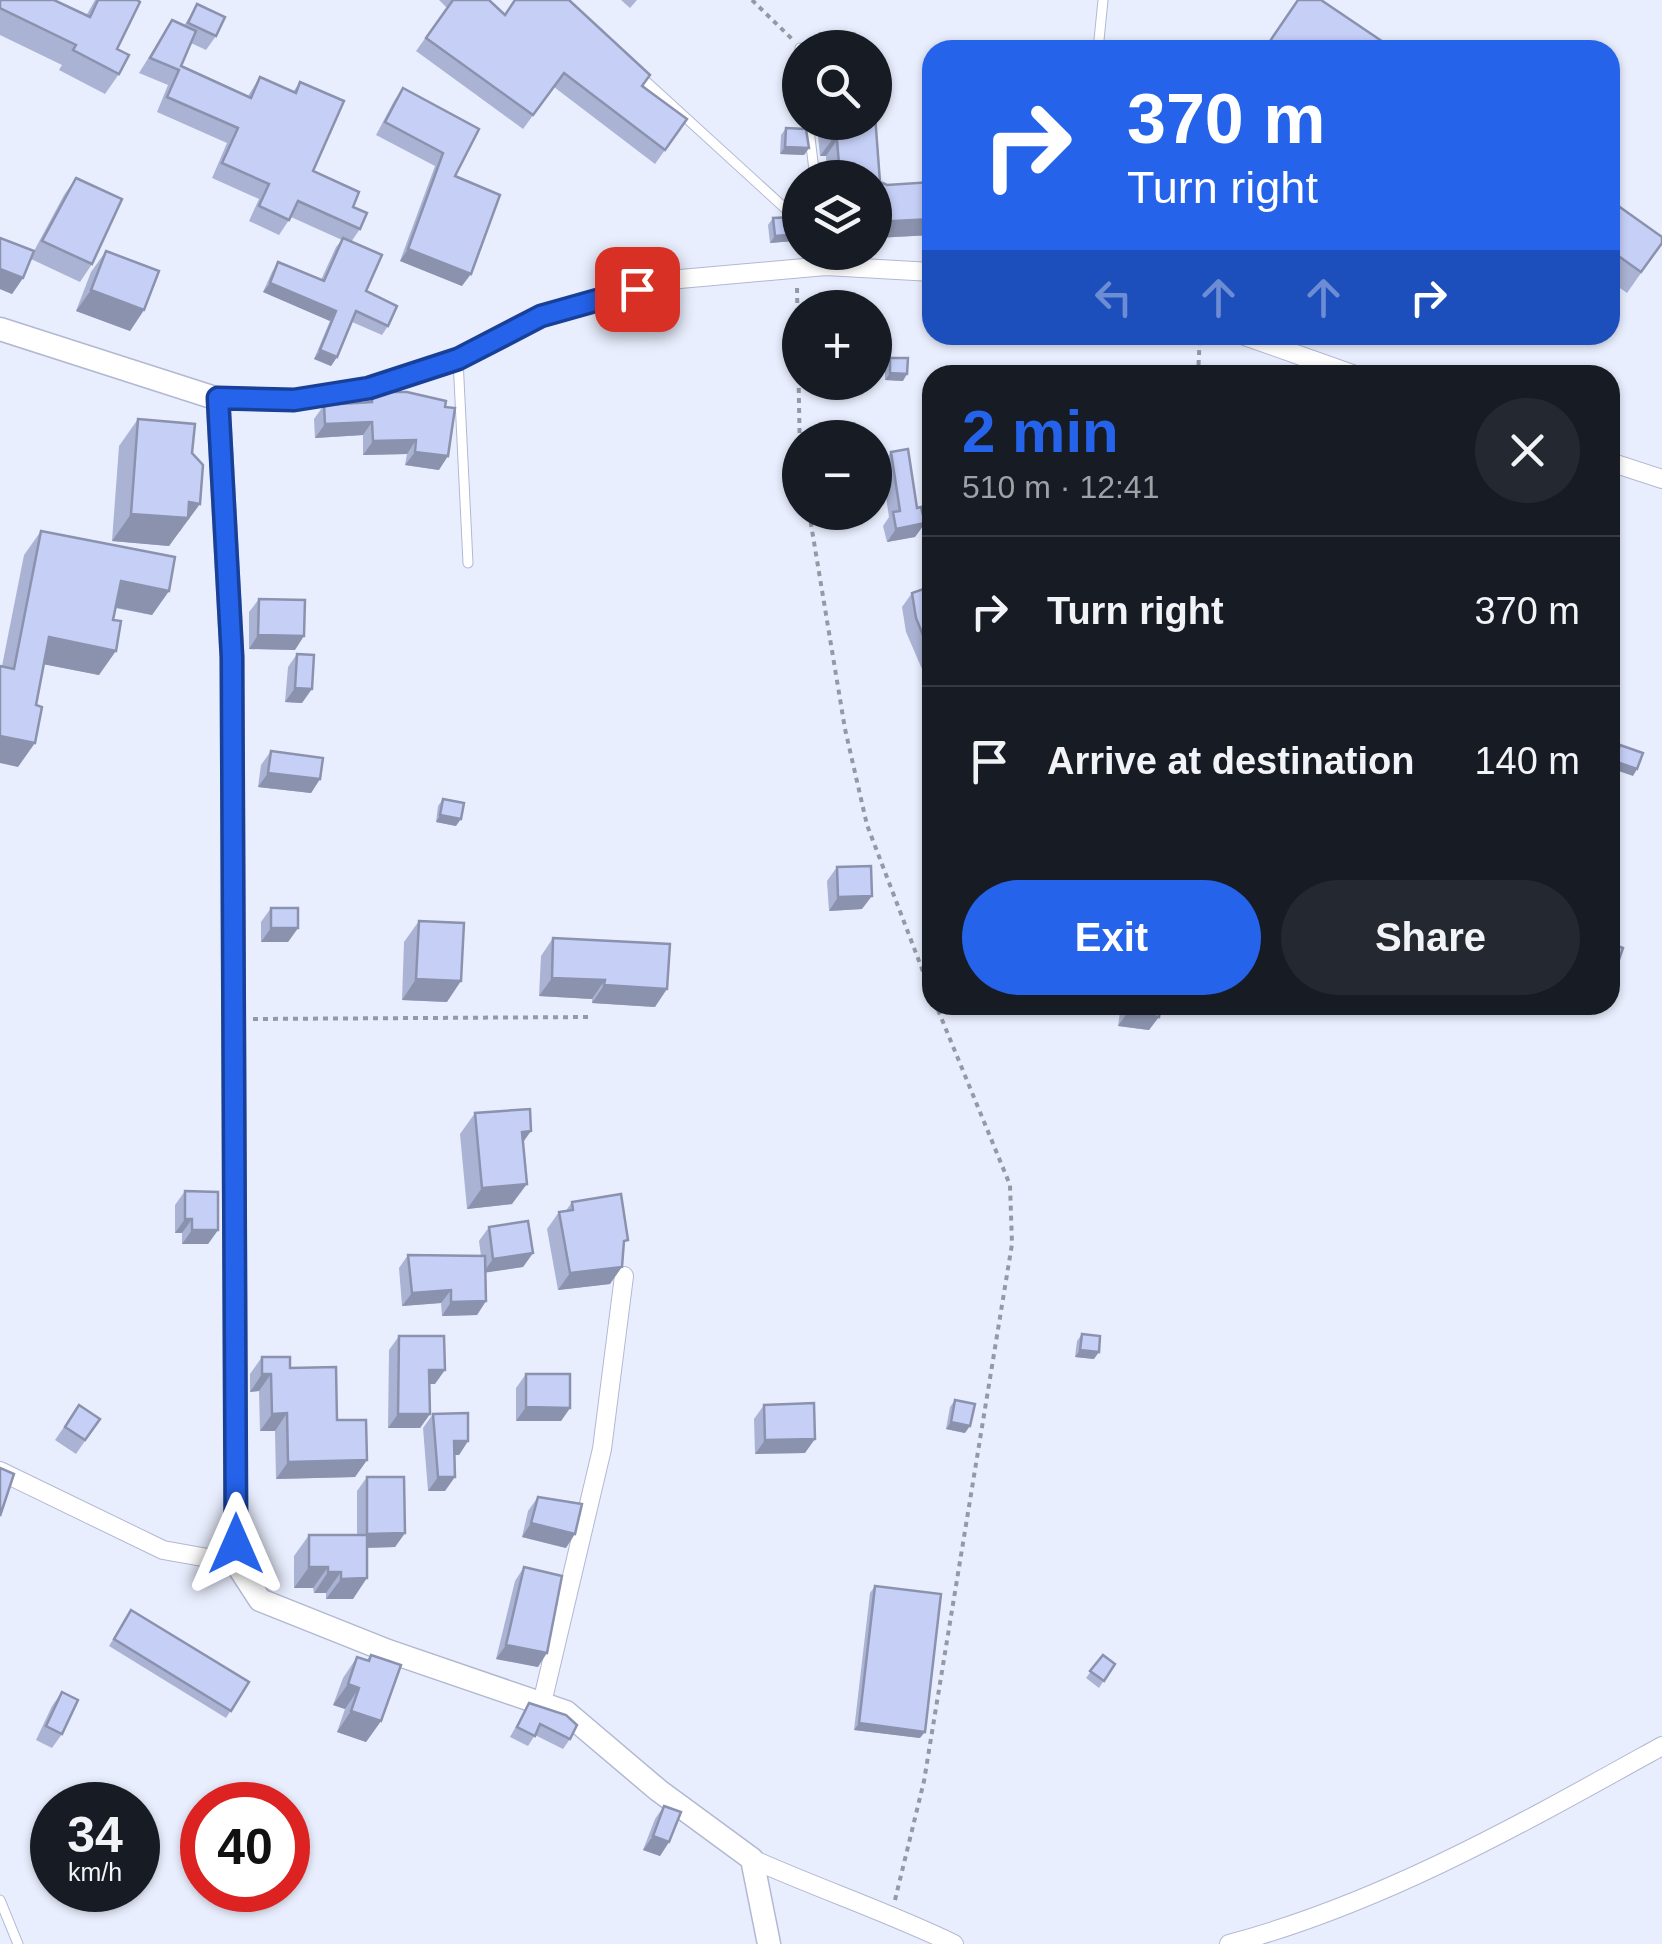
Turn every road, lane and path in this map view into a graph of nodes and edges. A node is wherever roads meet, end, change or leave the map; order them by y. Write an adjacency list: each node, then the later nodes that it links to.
1 (752, 0): 3 (path)
2 (1102, 0): 4 (lane)
3 (782, 31)
4 (1099, 40)
5 (628, 65): 6 (lane)
6 (782, 206)
7 (892, 268): 10 (street)
8 (782, 270): 13 (street)
9 (798, 270): 16 (path)
10 (922, 271)
11 (0, 329): 15 (street)
12 (1270, 345): 14 (street)
13 (458, 359): 15 (street); 20 (lane)
14 (1328, 365)
15 (218, 398): 24 (street)
16 (800, 420)
17 (1620, 465): 18 (street)
18 (1659, 475)
19 (811, 530): 21 (path)
20 (468, 563)
21 (922, 969)
22 (940, 1015): 32 (path)
23 (593, 1017): 24 (path)
24 (230, 1019): 27 (street)
25 (624, 1276): 28 (street)
26 (0, 1471): 27 (street)
27 (236, 1564): 28 (street)
28 (542, 1704): 30 (street)
29 (1662, 1746): 36 (street)
30 (752, 1859): 32 (street); 34 (street)
31 (0, 1900): 33 (lane)
32 (891, 1914): 35 (street)
33 (18, 1944)
34 (768, 1944)
35 (954, 1944)
36 (1229, 1944)

